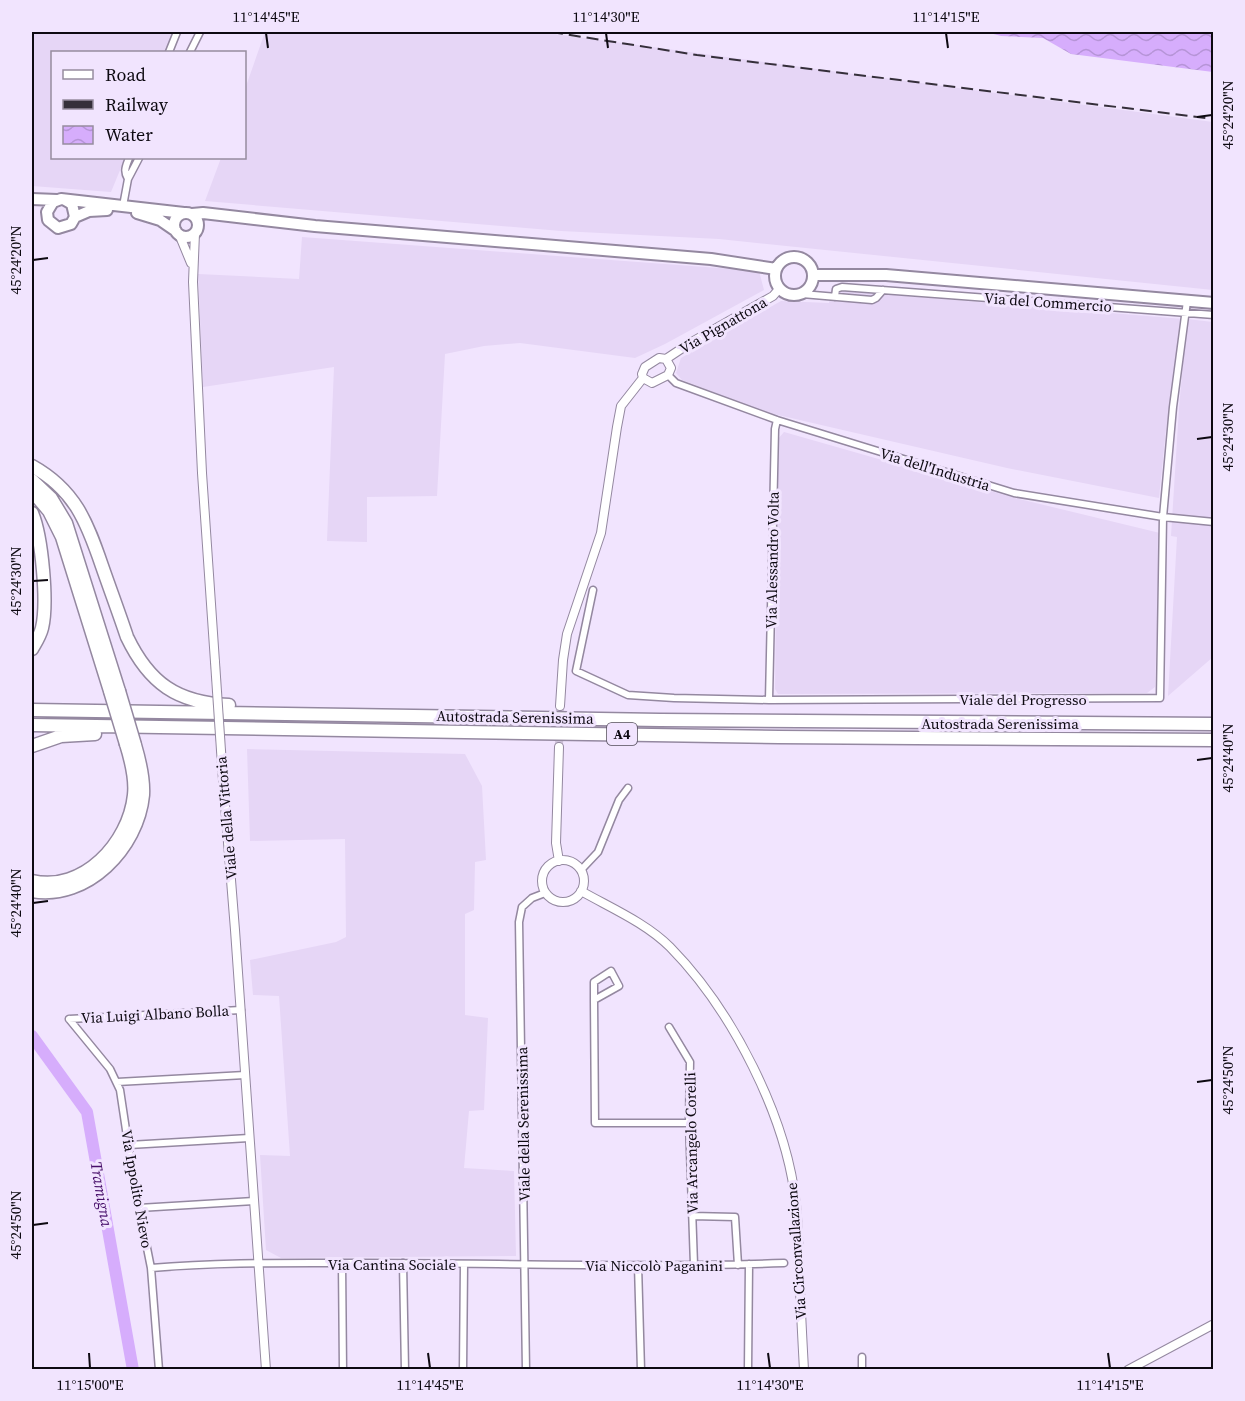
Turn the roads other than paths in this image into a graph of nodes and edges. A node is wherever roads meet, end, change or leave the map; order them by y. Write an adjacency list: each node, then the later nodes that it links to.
1 (177, 32): 3 (street)
2 (200, 32): 4 (street)
3 (169, 51)
4 (190, 51)
5 (129, 159): 7 (street)
6 (138, 159): 7 (street)
7 (128, 179): 11 (street)
8 (32, 199): 9 (main road)
9 (61, 200): 11 (main road); 13 (main road); 14 (main road)
10 (32, 205): 13 (main road)
11 (123, 206): 12 (main road)
12 (188, 214): 15 (main road); 16 (main road); 17 (main road)
13 (47, 216): 14 (main road)
14 (75, 217): 17 (main road)
15 (228, 218): 16 (main road); 19 (main road)
16 (196, 231): 17 (main road); 18 (street, Viale della Vittoria)
17 (177, 233): 18 (street, Viale della Vittoria)
18 (192, 267): 61 (street, Viale della Vittoria, bridge)
19 (776, 269): 20 (main road); 21 (main road)
20 (813, 274): 23 (main road); 25 (main road)
21 (779, 289): 23 (main road); 29 (street, Via Pignattona)
22 (883, 290): 24 (street, Via del Commercio); 24 (street, Via del Commercio); 27 (street, Via del Commercio)
23 (802, 294): 24 (street, Via del Commercio)
24 (835, 297)
25 (1187, 300): 26 (main road); 27 (street, Viale del Progresso)
26 (1214, 303)
27 (1186, 312): 28 (street, Via del Commercio); 37 (street, Viale del Progresso)
28 (1214, 315)
29 (666, 359): 30 (street); 31 (street)
30 (668, 375): 31 (street); 32 (street, Via dell'Industria)
31 (643, 378): 43 (street)
32 (777, 420): 37 (street, Via dell'Industria); 42 (street, Via Alessandro Volta)
33 (32, 466): 45 (highway)
34 (32, 480): 41 (highway)
35 (32, 491): 41 (highway)
36 (32, 513): 40 (highway)
37 (1163, 518): 38 (street, Via dell'Industria); 42 (street, Viale del Progresso)
38 (1214, 522)
39 (593, 590): 42 (street, Viale del Progresso)
40 (32, 649)
41 (114, 691): 50 (highway, bridge)
42 (769, 700)
43 (560, 706)
44 (32, 710): 45 (highway, Autostrada Serenissima / A4)
45 (293, 714): 46 (highway, Autostrada Serenissima / A4)
46 (1214, 724)
47 (32, 725): 48 (highway, Autostrada Serenissima / A4)
48 (150, 727): 49 (highway, Autostrada Serenissima / A4); 51 (highway)
49 (1214, 740)
50 (131, 745): 56 (highway); 57 (highway)
51 (32, 746)
52 (559, 747): 54 (street)
53 (628, 788): 55 (street)
54 (559, 861): 55 (street); 59 (street)
55 (581, 870): 58 (street)
56 (32, 881)
57 (32, 891)
58 (581, 891): 59 (street); 95 (street, Via Circonvallazione)
59 (545, 893): 79 (street, Viale della Serenissima)
60 (594, 1000): 60 (street); 66 (street)
61 (241, 1010): 62 (street, Via Luigi Albano Bolla); 64 (street, Viale della Vittoria)
62 (69, 1019): 65 (street, Via Ippolito Nievo)
63 (669, 1027): 66 (street, Via Arcangelo Corelli)
64 (245, 1075): 65 (street); 67 (street, Viale della Vittoria)
65 (117, 1082): 68 (street, Via Ippolito Nievo)
66 (689, 1123): 71 (street, Via Arcangelo Corelli)
67 (249, 1138): 68 (street); 69 (street, Viale della Vittoria)
68 (129, 1144): 70 (street, Via Ippolito Nievo)
69 (254, 1200): 70 (street); 72 (street, Viale della Vittoria)
70 (139, 1208): 82 (street, Via Ippolito Nievo)
71 (692, 1216): 77 (street); 81 (street, Via Arcangelo Corelli)
72 (258, 1263): 73 (street, Via Cantina Sociale); 82 (street, Via Ippolito Nievo); 88 (street, Viale della Vittoria)
73 (342, 1263): 74 (street, Via Cantina Sociale); 89 (street)
74 (403, 1263): 76 (street, Via Cantina Sociale); 90 (street)
75 (784, 1263): 78 (street, Via Niccolò Paganini)
76 (464, 1264): 79 (street, Via Cantina Sociale); 91 (street)
77 (738, 1264): 78 (street, Via Niccolò Paganini); 81 (street, Via Niccolò Paganini)
78 (749, 1264): 94 (street)
79 (525, 1265): 80 (street, Via Niccolò Paganini); 92 (street, Viale della Serenissima)
80 (638, 1265): 81 (street, Via Niccolò Paganini); 93 (street)
81 (694, 1265)
82 (151, 1268): 87 (street)
83 (1214, 1324): 84 (street)
84 (1205, 1329): 85 (street); 97 (street)
85 (1214, 1334)
86 (862, 1357): 96 (street)
87 (159, 1370)
88 (266, 1370)
89 (343, 1370)
90 (405, 1370)
91 (464, 1370)
92 (526, 1370)
93 (640, 1370)
94 (748, 1370)
95 (804, 1370)
96 (862, 1370)
97 (1128, 1370)

